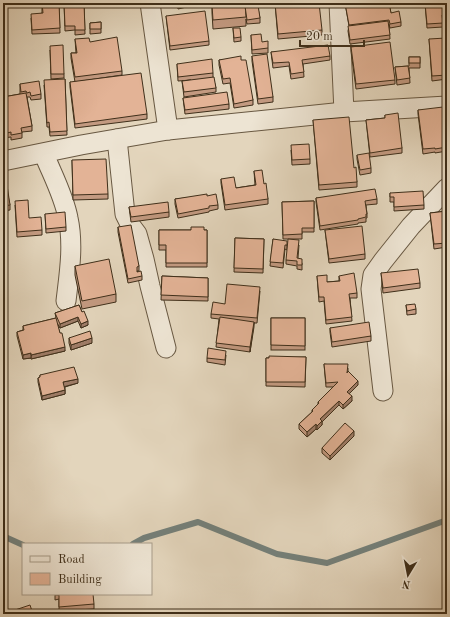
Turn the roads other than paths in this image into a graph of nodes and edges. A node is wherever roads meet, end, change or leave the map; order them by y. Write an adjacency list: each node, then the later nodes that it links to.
1 (150, 3): 5 (street)
2 (339, 3): 4 (street)
3 (447, 106): 4 (street)
4 (344, 112): 5 (street)
5 (168, 130): 6 (street)
6 (117, 138): 7 (street); 11 (street)
7 (44, 154): 8 (street); 10 (street)
8 (3, 161)
9 (447, 188): 12 (street)
10 (66, 302)
11 (166, 348)
12 (383, 391)

